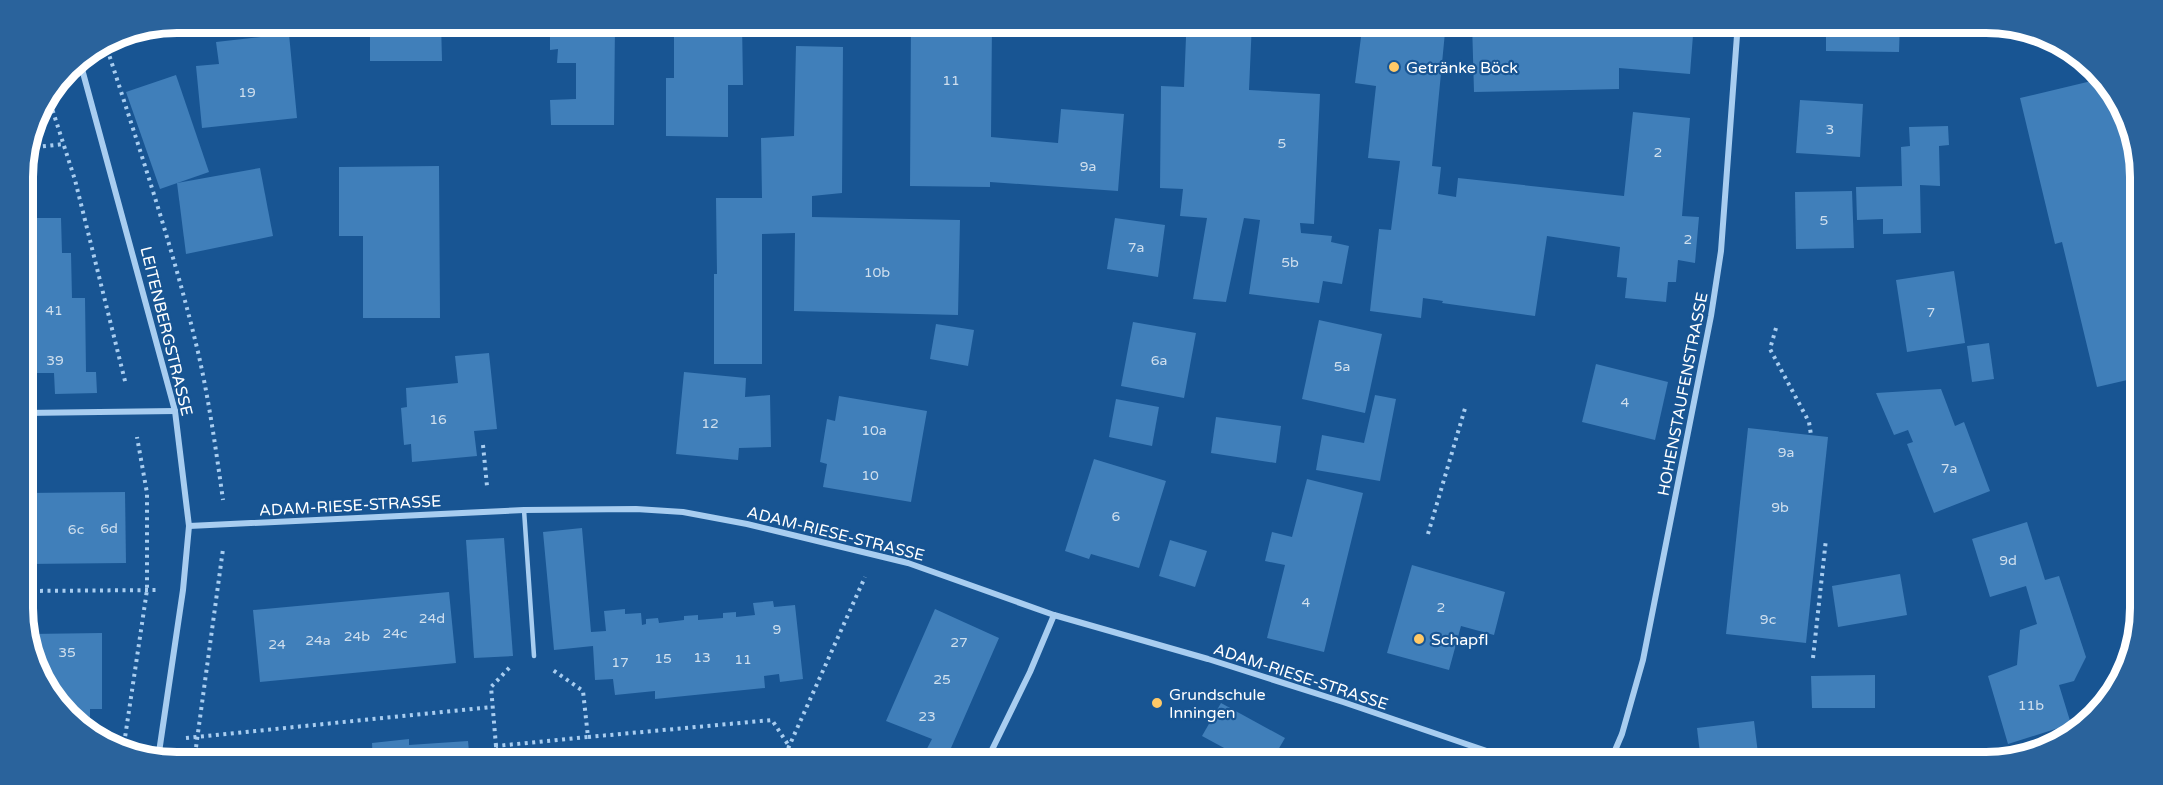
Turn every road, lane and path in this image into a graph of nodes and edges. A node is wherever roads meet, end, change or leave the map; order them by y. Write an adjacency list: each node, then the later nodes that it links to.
1 (1737, 33): 36 (street, HOHENSTAUFENSTRASSE)
2 (82, 69): 9 (street, LEITENBERGSTRASSE)
3 (51, 106): 4 (path)
4 (64, 144): 5 (path); 8 (path)
5 (37, 147)
6 (1776, 328): 11 (path)
7 (1466, 405): 16 (path)
8 (133, 411): 9 (street); 10 (street); 19 (path)
9 (175, 411): 15 (street, LEITENBERGSTRASSE)
10 (33, 413)
11 (1810, 435)
12 (483, 445): 14 (path)
13 (524, 510): 14 (street, ADAM-RIESE-STRASSE); 18 (street, ADAM-RIESE-STRASSE); 23 (lane)
14 (489, 512): 15 (street, ADAM-RIESE-STRASSE)
15 (189, 526): 20 (street, LEITENBERGSTRASSE)
16 (1428, 534)
17 (1826, 539): 24 (path)
18 (876, 553): 22 (street, ADAM-RIESE-STRASSE); 30 (path)
19 (147, 590): 20 (path); 21 (path); 27 (path)
20 (183, 590): 28 (street, LEITENBERGSTRASSE)
21 (33, 591)
22 (1054, 615): 34 (street); 35 (street, ADAM-RIESE-STRASSE)
23 (534, 656): 25 (path); 26 (path)
24 (1813, 658)
25 (492, 707): 28 (path); 29 (path)
26 (588, 737): 29 (path); 30 (path)
27 (124, 741)
28 (161, 741): 31 (street, LEITENBERGSTRASSE)
29 (496, 746): 32 (path)
30 (790, 747): 33 (path)
31 (159, 751)
32 (497, 752)
33 (787, 752)
34 (991, 752)
35 (1489, 752)
36 (1614, 752)

